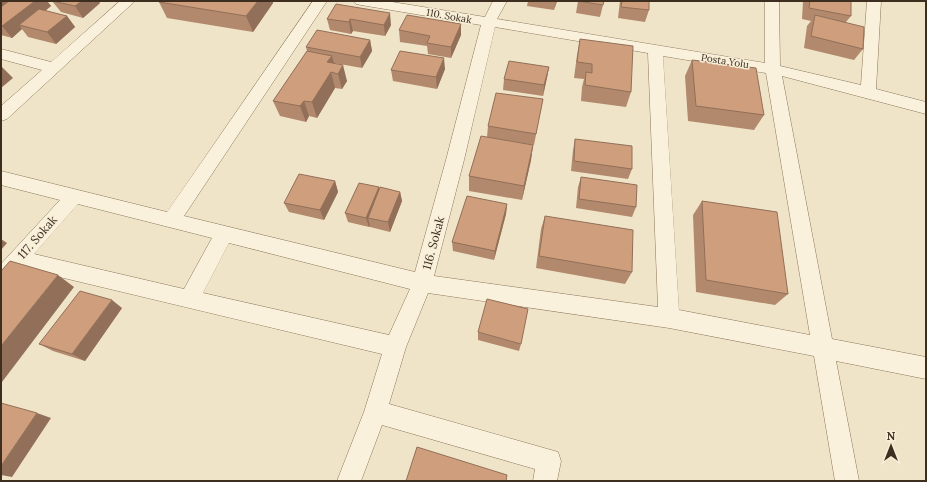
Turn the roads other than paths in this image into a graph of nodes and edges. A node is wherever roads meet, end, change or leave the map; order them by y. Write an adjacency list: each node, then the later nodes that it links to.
1 (128, 1): 10 (street)
2 (320, 1): 17 (street)
3 (361, 1): 7 (street, 110. Sokak)
4 (500, 1): 7 (street, 116. Sokak)
5 (772, 1): 11 (street)
6 (874, 1): 12 (street)
7 (489, 22): 8 (street, Posta Yolu); 21 (street, 116. Sokak)
8 (655, 50): 11 (street, Posta Yolu); 23 (street)
9 (1, 54): 10 (street)
10 (54, 68): 14 (street)
11 (773, 69): 12 (street, Posta Yolu); 25 (street)
12 (868, 92): 13 (street, Posta Yolu)
13 (926, 108)
14 (1, 115)
15 (1, 178): 16 (street)
16 (74, 196): 17 (street); 19 (street, 117. Sokak)
17 (172, 221): 18 (street)
18 (224, 234): 21 (street); 22 (street)
19 (18, 259): 20 (street, 117. Sokak); 22 (street)
20 (1, 278)
21 (422, 283): 23 (street); 24 (street, 116. Sokak)
22 (188, 299): 24 (street)
23 (669, 318): 25 (street)
24 (395, 346): 27 (street, 116. Sokak)
25 (823, 348): 26 (street); 30 (street)
26 (926, 368)
27 (375, 412): 28 (street, 116. Sokak); 29 (street)
28 (349, 481)
29 (545, 481)
30 (847, 481)

